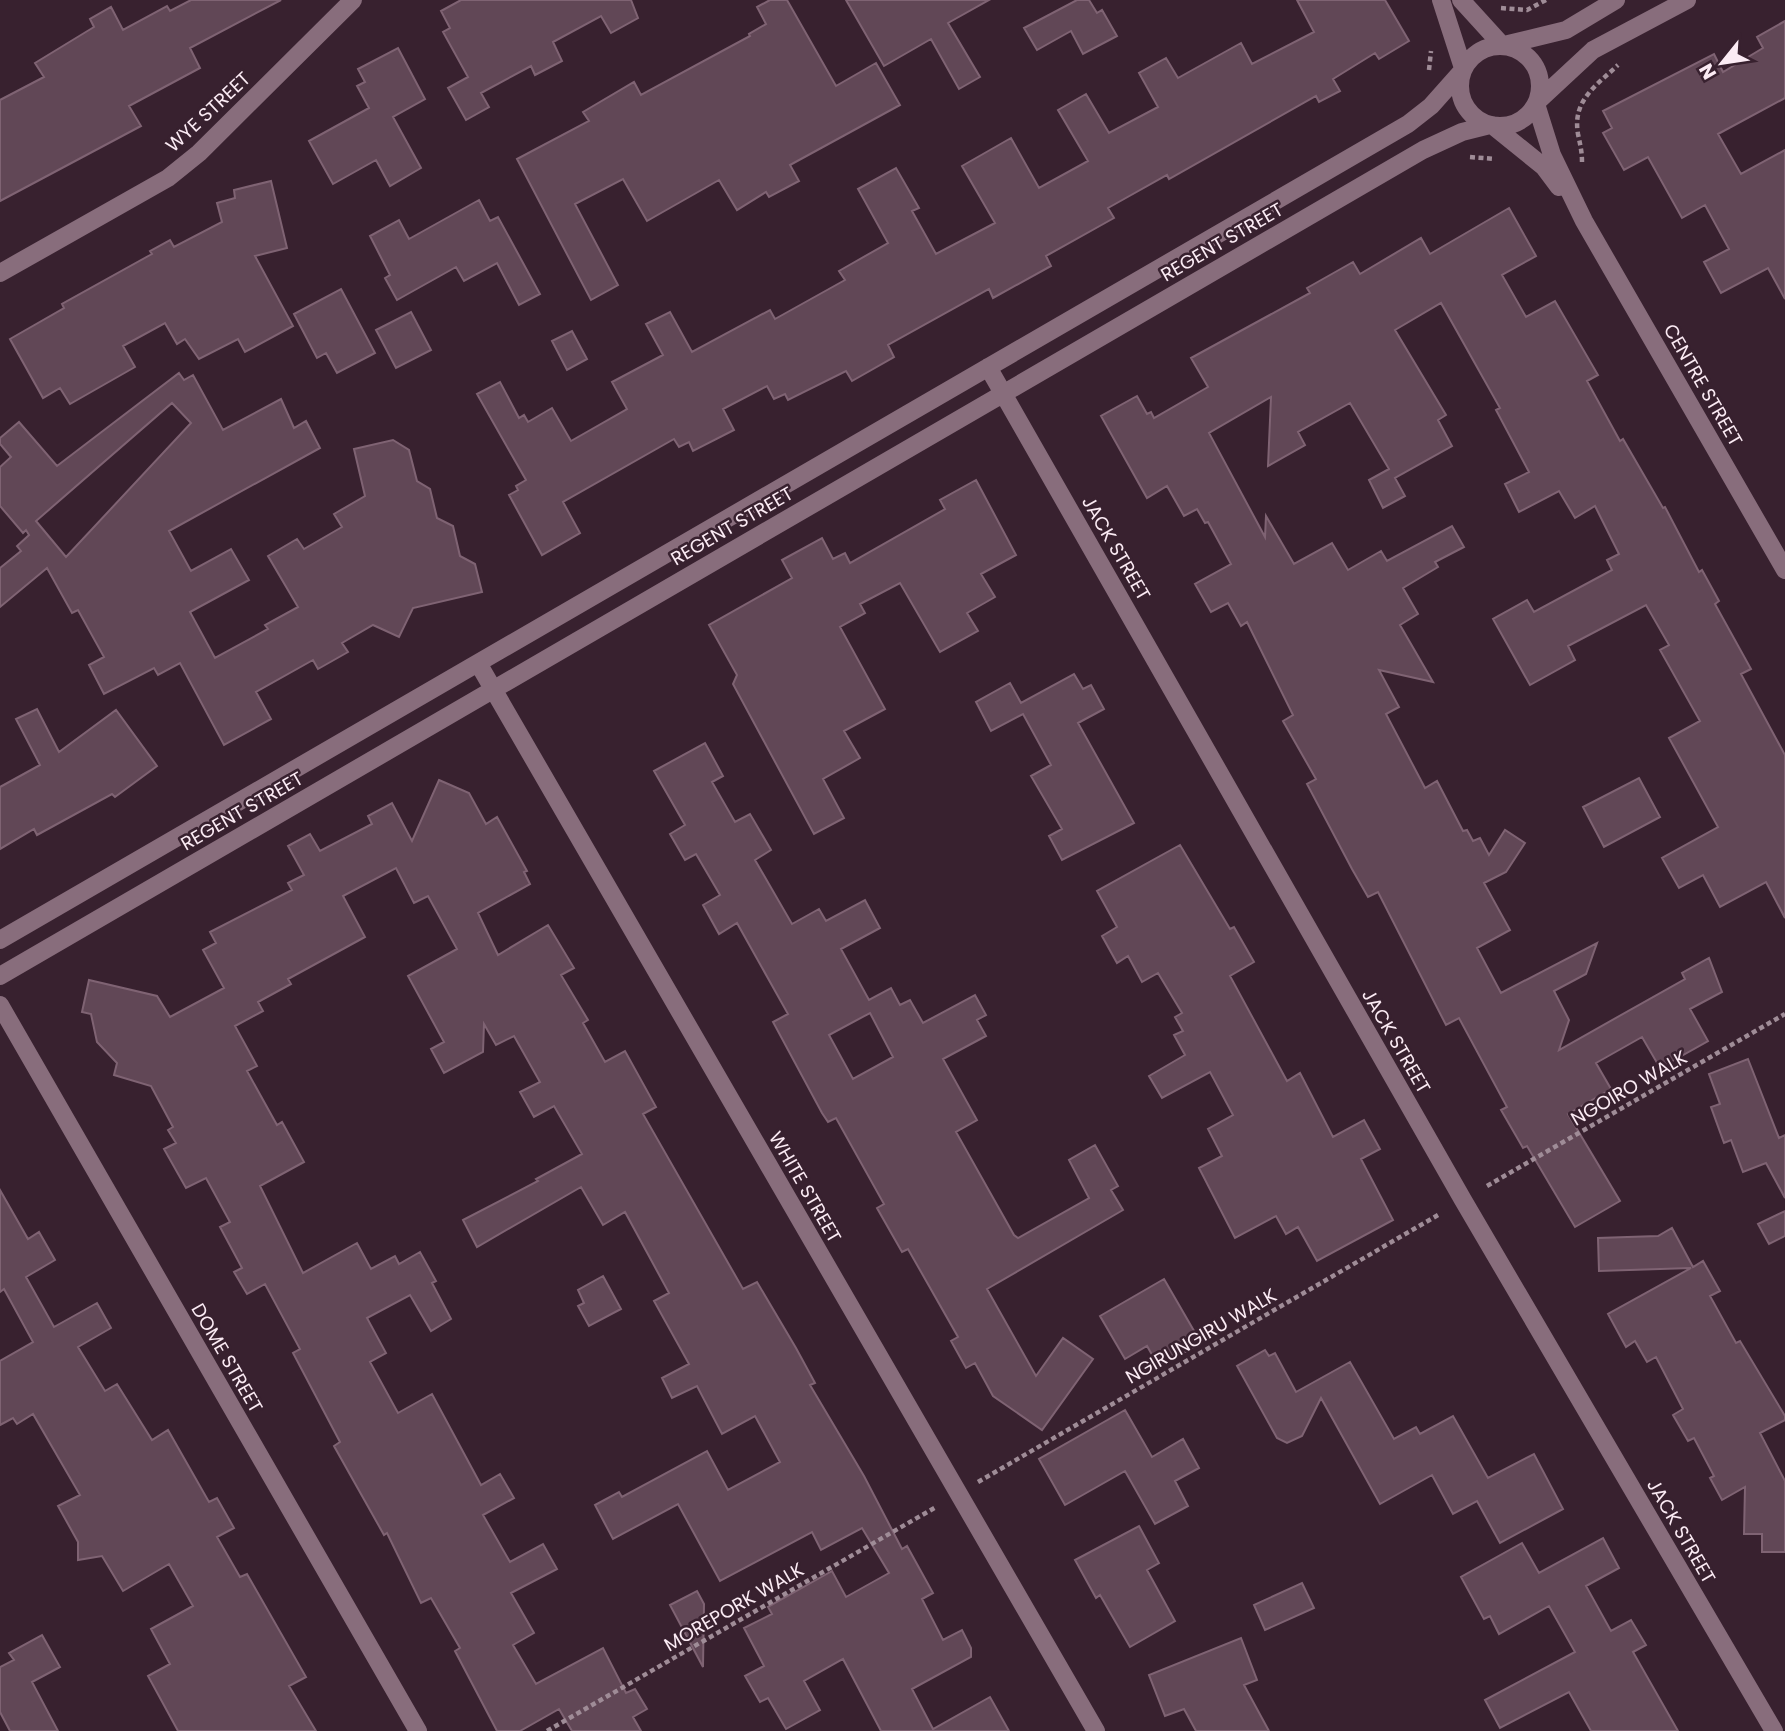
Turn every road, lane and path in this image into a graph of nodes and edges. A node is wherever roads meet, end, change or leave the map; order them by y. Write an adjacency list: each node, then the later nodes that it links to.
1 (354, 0): 19 (street, WYE STREET)
2 (1441, 0): 11 (street)
3 (1461, 0): 8 (street)
4 (1546, 0): 7 (path)
5 (1616, 0): 8 (street)
6 (1688, 0): 13 (street)
7 (1494, 5)
8 (1503, 45): 11 (street); 13 (street)
9 (1431, 47): 12 (path)
10 (1619, 64): 15 (path)
11 (1463, 69): 14 (street); 20 (street, REGENT STREET)
12 (1427, 79)
13 (1537, 103): 14 (street); 18 (street, CENTRE STREET)
14 (1491, 125): 18 (street, CENTRE STREET); 21 (street, REGENT STREET)
15 (1582, 157)
16 (1465, 158): 17 (path)
17 (1502, 162)
18 (1584, 221): 22 (street, CENTRE STREET)
19 (0, 273)
20 (988, 367): 21 (street, JACK STREET); 23 (street, REGENT STREET)
21 (1003, 393): 24 (street, REGENT STREET); 36 (street, JACK STREET)
22 (1785, 570)
23 (478, 663): 24 (street, WHITE STREET); 25 (street, REGENT STREET)
24 (493, 690): 26 (street, REGENT STREET); 35 (street, WHITE STREET)
25 (0, 940)
26 (0, 976)
27 (0, 1005): 33 (street, DOME STREET)
28 (1785, 1014): 29 (path, NGOIRO WALK)
29 (1487, 1186)
30 (1437, 1215): 31 (path, NGIRUNGIRU WALK)
31 (978, 1482)
32 (936, 1507): 34 (path, MOREPORK WALK)
33 (418, 1731)
34 (547, 1731)
35 (1096, 1731)
36 (1774, 1731)

